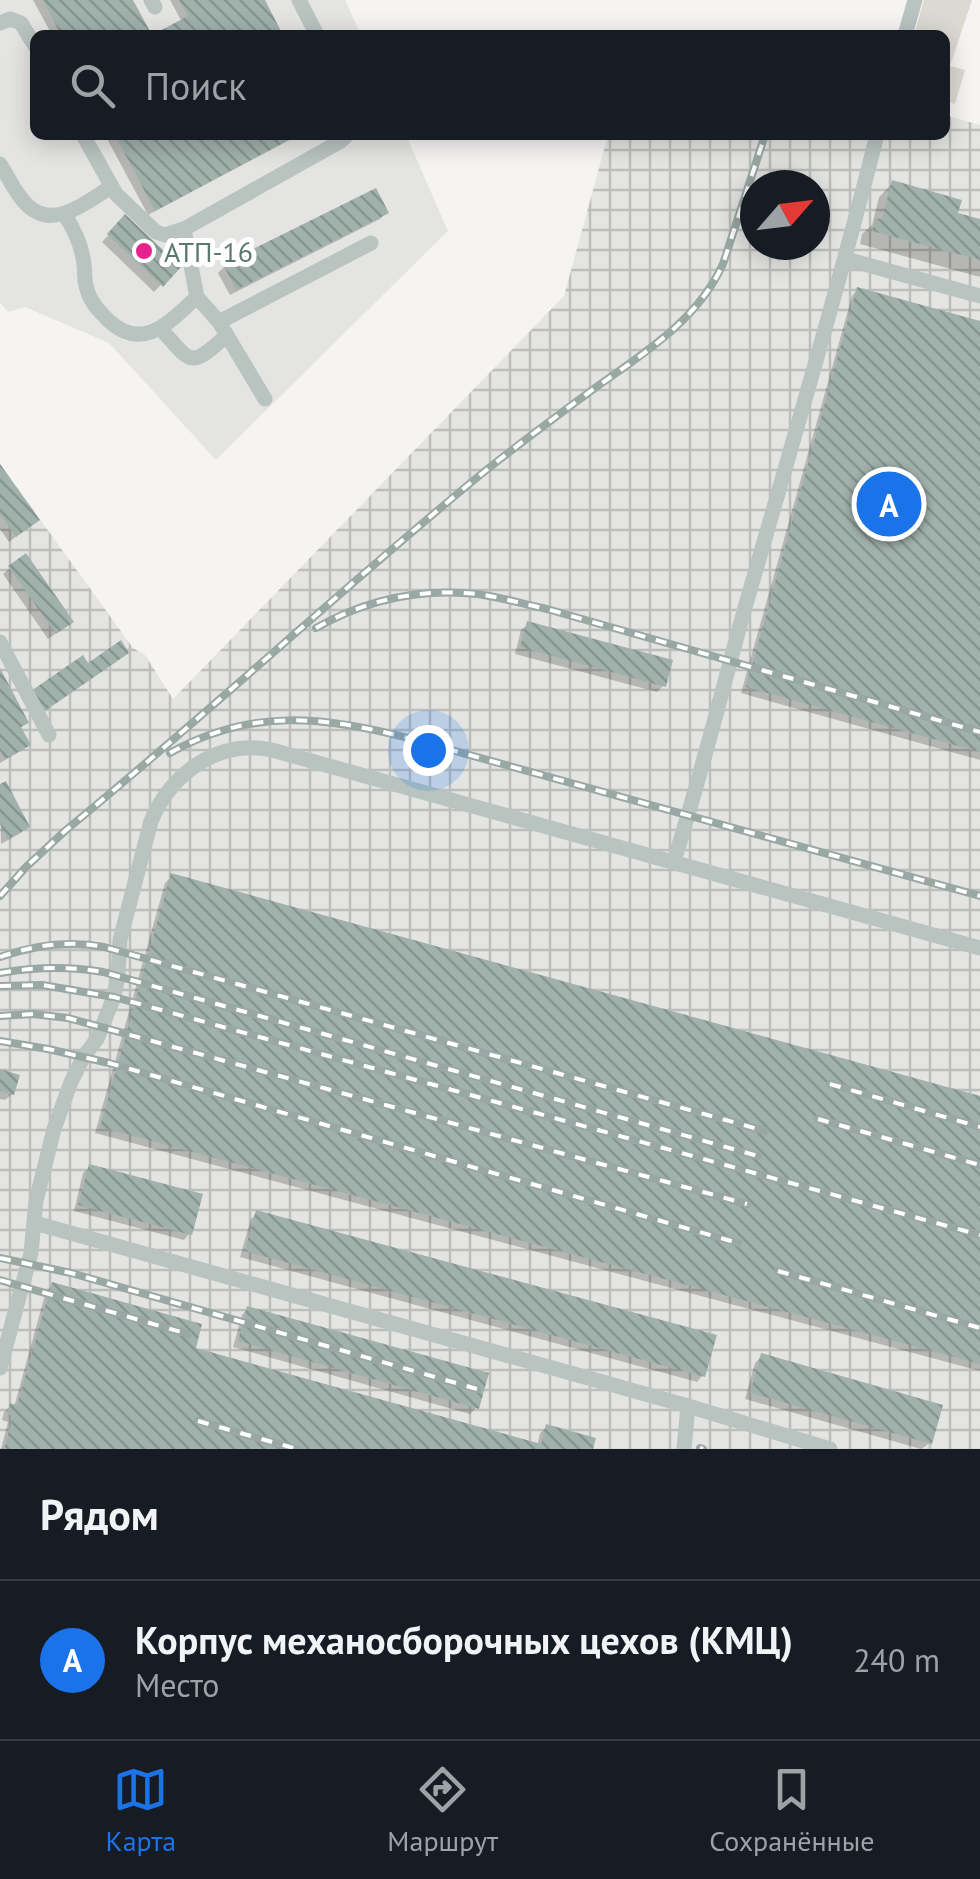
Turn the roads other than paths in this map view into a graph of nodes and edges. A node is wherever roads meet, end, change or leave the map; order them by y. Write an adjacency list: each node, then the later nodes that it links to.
1 (299, 0): 4 (lane)
2 (915, 0): 5 (lane)
3 (0, 23): 6 (lane)
4 (314, 30)
5 (906, 30)
6 (30, 38)
7 (86, 140): 11 (lane)
8 (340, 140): 13 (lane)
9 (876, 140): 15 (lane)
10 (0, 164): 12 (lane)
11 (111, 187): 12 (lane); 13 (lane)
12 (64, 214): 18 (lane)
13 (184, 229): 17 (lane)
14 (371, 243): 19 (lane)
15 (846, 259): 16 (lane); 23 (lane)
16 (980, 296)
17 (197, 297): 18 (lane); 19 (lane)
18 (160, 328): 19 (lane)
19 (223, 329): 20 (lane)
20 (265, 399)
21 (0, 642): 22 (lane)
22 (49, 735)
23 (674, 861): 24 (lane); 25 (lane)
24 (980, 948)
25 (35, 1222): 26 (lane); 27 (lane)
26 (0, 1368)
27 (688, 1406): 28 (lane); 29 (lane)
28 (684, 1449)
29 (830, 1449)

